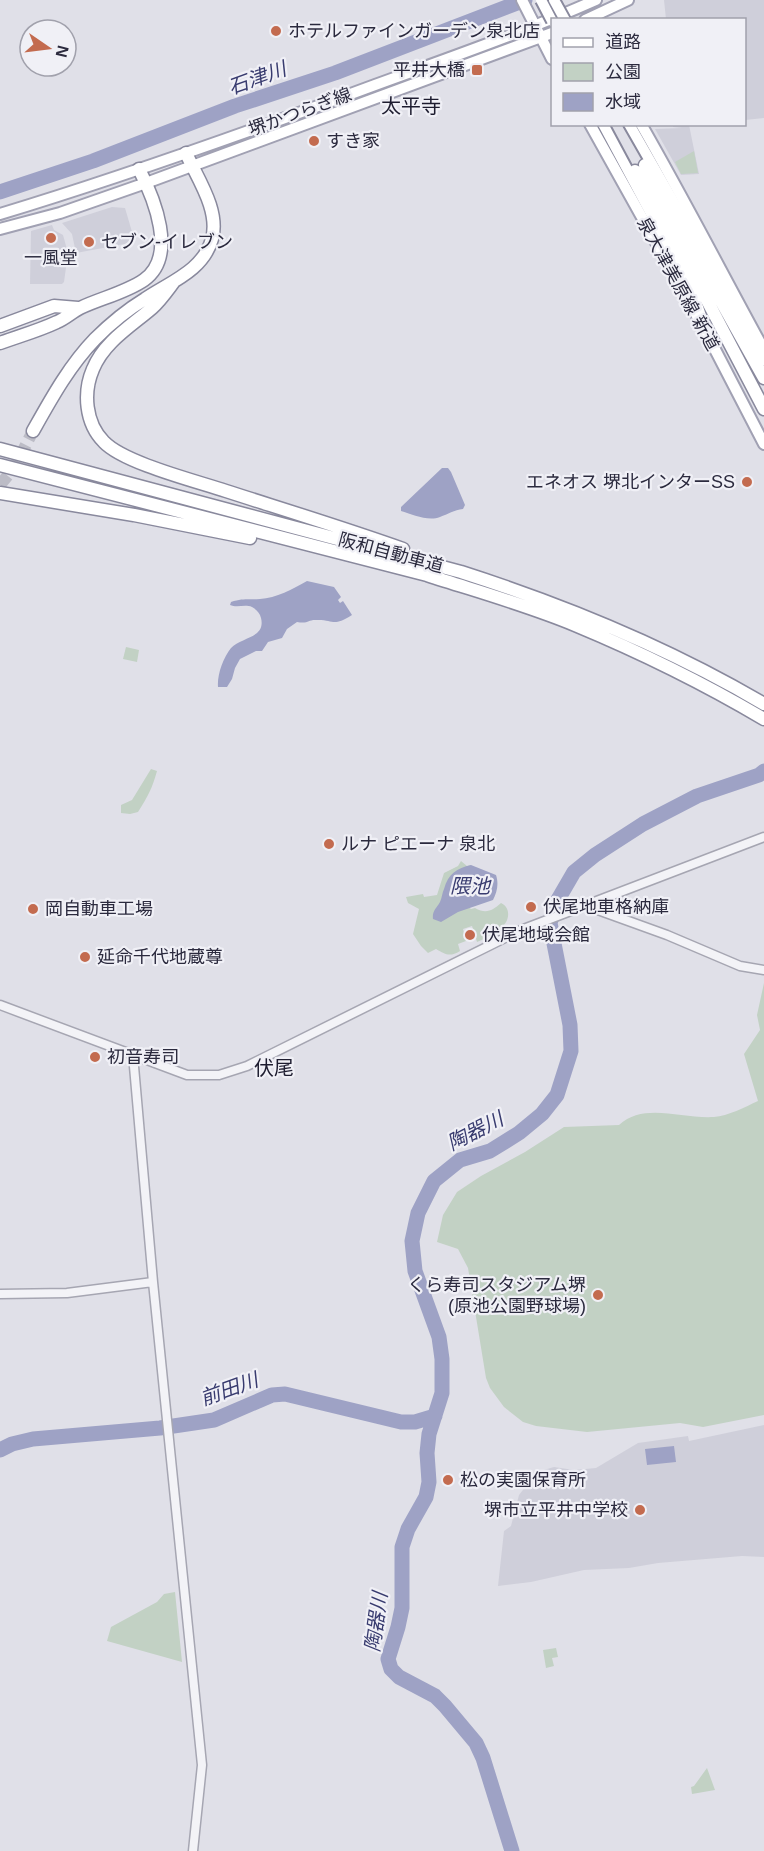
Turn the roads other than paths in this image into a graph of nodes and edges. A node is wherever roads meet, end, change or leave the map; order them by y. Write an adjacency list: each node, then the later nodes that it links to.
1 (522, 0): 11 (main road)
2 (541, 0): 10 (main road, bridge)
3 (554, 0): 7 (main road, bridge)
4 (596, 0): 6 (main road, 堺かつらぎ線)
5 (628, 0): 9 (main road)
6 (570, 3): 8 (main road); 11 (main road, 堺かつらぎ線)
7 (564, 18)
8 (578, 18)
9 (589, 18)
10 (551, 19)
11 (532, 21): 13 (main road); 21 (main road, 堺かつらぎ線)
12 (551, 33): 13 (main road, 堺かつらぎ線)
13 (541, 38): 14 (main road); 22 (main road, 堺かつらぎ線)
14 (551, 57)
15 (591, 126): 31 (main road, 泉大津美原線 新道)
16 (604, 126): 31 (main road)
17 (610, 126): 23 (main road)
18 (624, 126): 23 (main road)
19 (630, 126): 34 (main road)
20 (642, 126): 33 (main road)
21 (186, 153): 22 (highway); 24 (main road, 堺かつらぎ線)
22 (192, 166): 25 (main road, 堺かつらぎ線); 28 (highway)
23 (640, 168): 35 (highway); 36 (highway)
24 (139, 169): 25 (highway); 26 (main road, 堺かつらぎ線)
25 (146, 183): 27 (main road, 堺かつらぎ線); 29 (highway)
26 (0, 214)
27 (0, 229)
28 (173, 284): 37 (highway); 43 (highway)
29 (78, 309): 30 (highway); 32 (highway)
30 (0, 326)
31 (707, 334): 38 (main road, 泉大津美原線 新道)
32 (0, 343)
33 (764, 350)
34 (764, 360)
35 (764, 378)
36 (764, 409)
37 (33, 431)
38 (764, 444)
39 (0, 449): 43 (highway, 阪和自動車道)
40 (0, 465): 42 (highway, 阪和自動車道)
41 (0, 493): 42 (highway)
42 (369, 561): 44 (highway, 阪和自動車道)
43 (461, 572): 44 (highway, 阪和自動車道)
44 (736, 695): 45 (highway, 阪和自動車道); 46 (highway, 阪和自動車道)
45 (764, 704)
46 (764, 719)
47 (764, 837): 48 (street)
48 (584, 905): 49 (street); 51 (street)
49 (764, 969)
50 (0, 1005): 51 (street)
51 (133, 1055): 52 (street)
52 (153, 1282): 53 (street); 54 (street)
53 (0, 1294)
54 (192, 1851)

